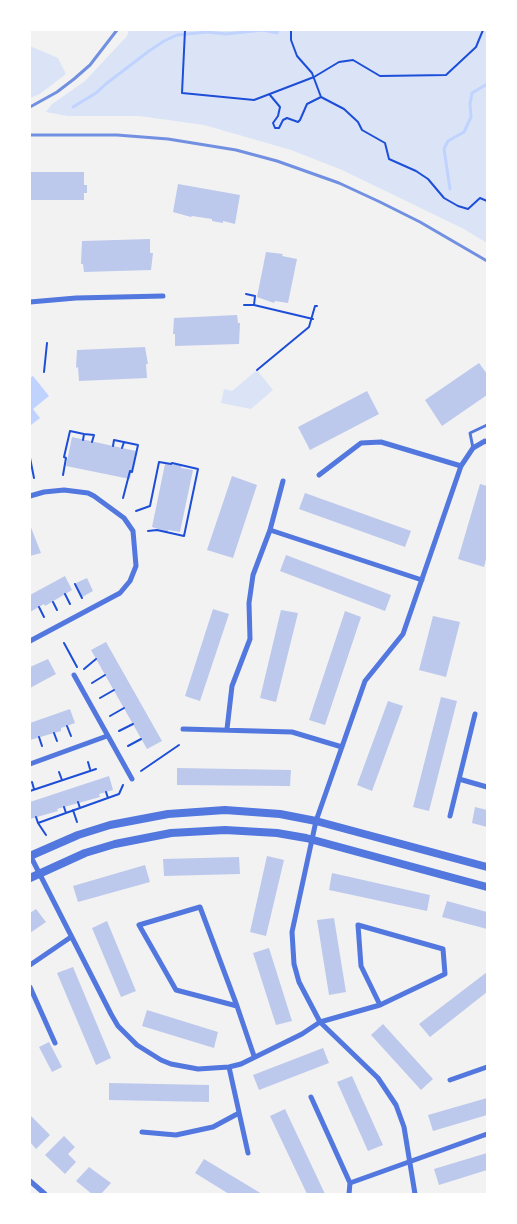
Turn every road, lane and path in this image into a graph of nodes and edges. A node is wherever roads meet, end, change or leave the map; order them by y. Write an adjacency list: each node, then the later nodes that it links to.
1 (291, 30): 4 (path)
2 (483, 30): 4 (path)
3 (185, 31): 5 (path)
4 (314, 77): 5 (path); 6 (path)
5 (270, 94): 6 (path)
6 (321, 97): 7 (path)
7 (487, 201)
8 (246, 294): 12 (path)
9 (163, 296): 10 (street)
10 (30, 302)
11 (244, 305): 12 (path)
12 (254, 305): 14 (path)
13 (317, 306): 14 (path)
14 (313, 318): 16 (path)
15 (47, 343): 17 (path)
16 (257, 370)
17 (44, 372)
18 (487, 425): 26 (lane)
19 (84, 434): 20 (path); 21 (path); 30 (path)
20 (83, 440)
21 (92, 442)
22 (124, 442): 24 (path); 25 (path); 29 (path)
23 (487, 442): 26 (street)
24 (113, 446)
25 (122, 448)
26 (473, 448): 28 (street)
27 (30, 458): 32 (path)
28 (461, 466): 31 (street); 40 (street)
29 (132, 472): 33 (path); 36 (path)
30 (63, 475)
31 (319, 475)
32 (34, 478)
33 (128, 479)
34 (282, 481): 38 (street)
35 (30, 496): 49 (street)
36 (123, 498)
37 (136, 511): 39 (path)
38 (270, 530): 40 (street); 65 (street)
39 (148, 531)
40 (422, 580): 76 (street)
41 (75, 584): 43 (path)
42 (65, 594): 45 (path)
43 (82, 598)
44 (52, 602): 47 (path)
45 (70, 604)
46 (39, 607): 48 (path)
47 (57, 610)
48 (44, 617)
49 (30, 641)
50 (64, 643): 53 (path)
51 (96, 659): 52 (path)
52 (84, 669)
53 (79, 671)
54 (74, 675): 69 (street)
55 (105, 675): 56 (path)
56 (92, 683)
57 (114, 690): 58 (path)
58 (100, 698)
59 (124, 708): 61 (path)
60 (475, 714): 84 (street)
61 (110, 716)
62 (133, 724): 66 (path)
63 (67, 726): 68 (path)
64 (183, 729): 65 (street)
65 (227, 730): 76 (street)
66 (119, 731)
67 (54, 733): 72 (path)
68 (71, 736)
69 (108, 736): 78 (street); 83 (street)
70 (39, 737): 74 (path)
71 (141, 739): 75 (path)
72 (56, 741)
73 (180, 745): 81 (path)
74 (42, 746)
75 (128, 746)
76 (342, 747): 104 (street)
77 (88, 762): 80 (path)
78 (30, 764)
79 (95, 769): 80 (path)
80 (91, 770): 85 (path)
81 (141, 771)
82 (59, 772): 85 (path)
83 (132, 779)
84 (459, 779): 88 (street); 101 (street)
85 (62, 780): 89 (path)
86 (32, 782): 89 (path)
87 (123, 784): 92 (path)
88 (487, 787)
89 (34, 789): 90 (path)
90 (30, 791)
91 (106, 792): 92 (path)
92 (108, 798): 95 (path)
93 (92, 799): 95 (path)
94 (78, 802): 97 (path)
95 (94, 803): 97 (path)
96 (64, 807): 99 (path)
97 (80, 808): 98 (path)
98 (73, 810): 99 (path); 105 (path)
99 (66, 813): 103 (path)
100 (50, 814): 103 (path)
101 (450, 816)
102 (36, 817): 106 (path)
103 (52, 818): 106 (path)
104 (316, 821): 108 (street); 109 (street); 110 (street)
105 (77, 822)
106 (38, 823): 107 (path)
107 (46, 835)
108 (312, 840): 111 (street); 113 (street); 119 (street)
109 (30, 855): 111 (street)
110 (487, 867)
111 (39, 873): 112 (street); 114 (street)
112 (30, 878)
113 (487, 887)
114 (71, 937): 115 (street); 122 (street)
115 (30, 965)
116 (30, 987): 120 (street)
117 (380, 1005): 117 (street); 119 (street)
118 (237, 1006): 118 (street); 121 (street)
119 (320, 1022): 121 (street); 130 (street)
120 (55, 1043)
121 (254, 1056): 122 (street)
122 (229, 1067): 126 (street)
123 (487, 1067): 124 (street)
124 (450, 1080)
125 (311, 1097): 132 (street)
126 (239, 1113): 127 (street); 129 (street)
127 (142, 1132)
128 (487, 1134): 130 (street)
129 (248, 1153)
130 (409, 1162): 132 (street); 135 (street)
131 (30, 1181): 133 (street)
132 (350, 1184): 134 (street)
133 (45, 1194)
134 (349, 1194)
135 (415, 1194)

